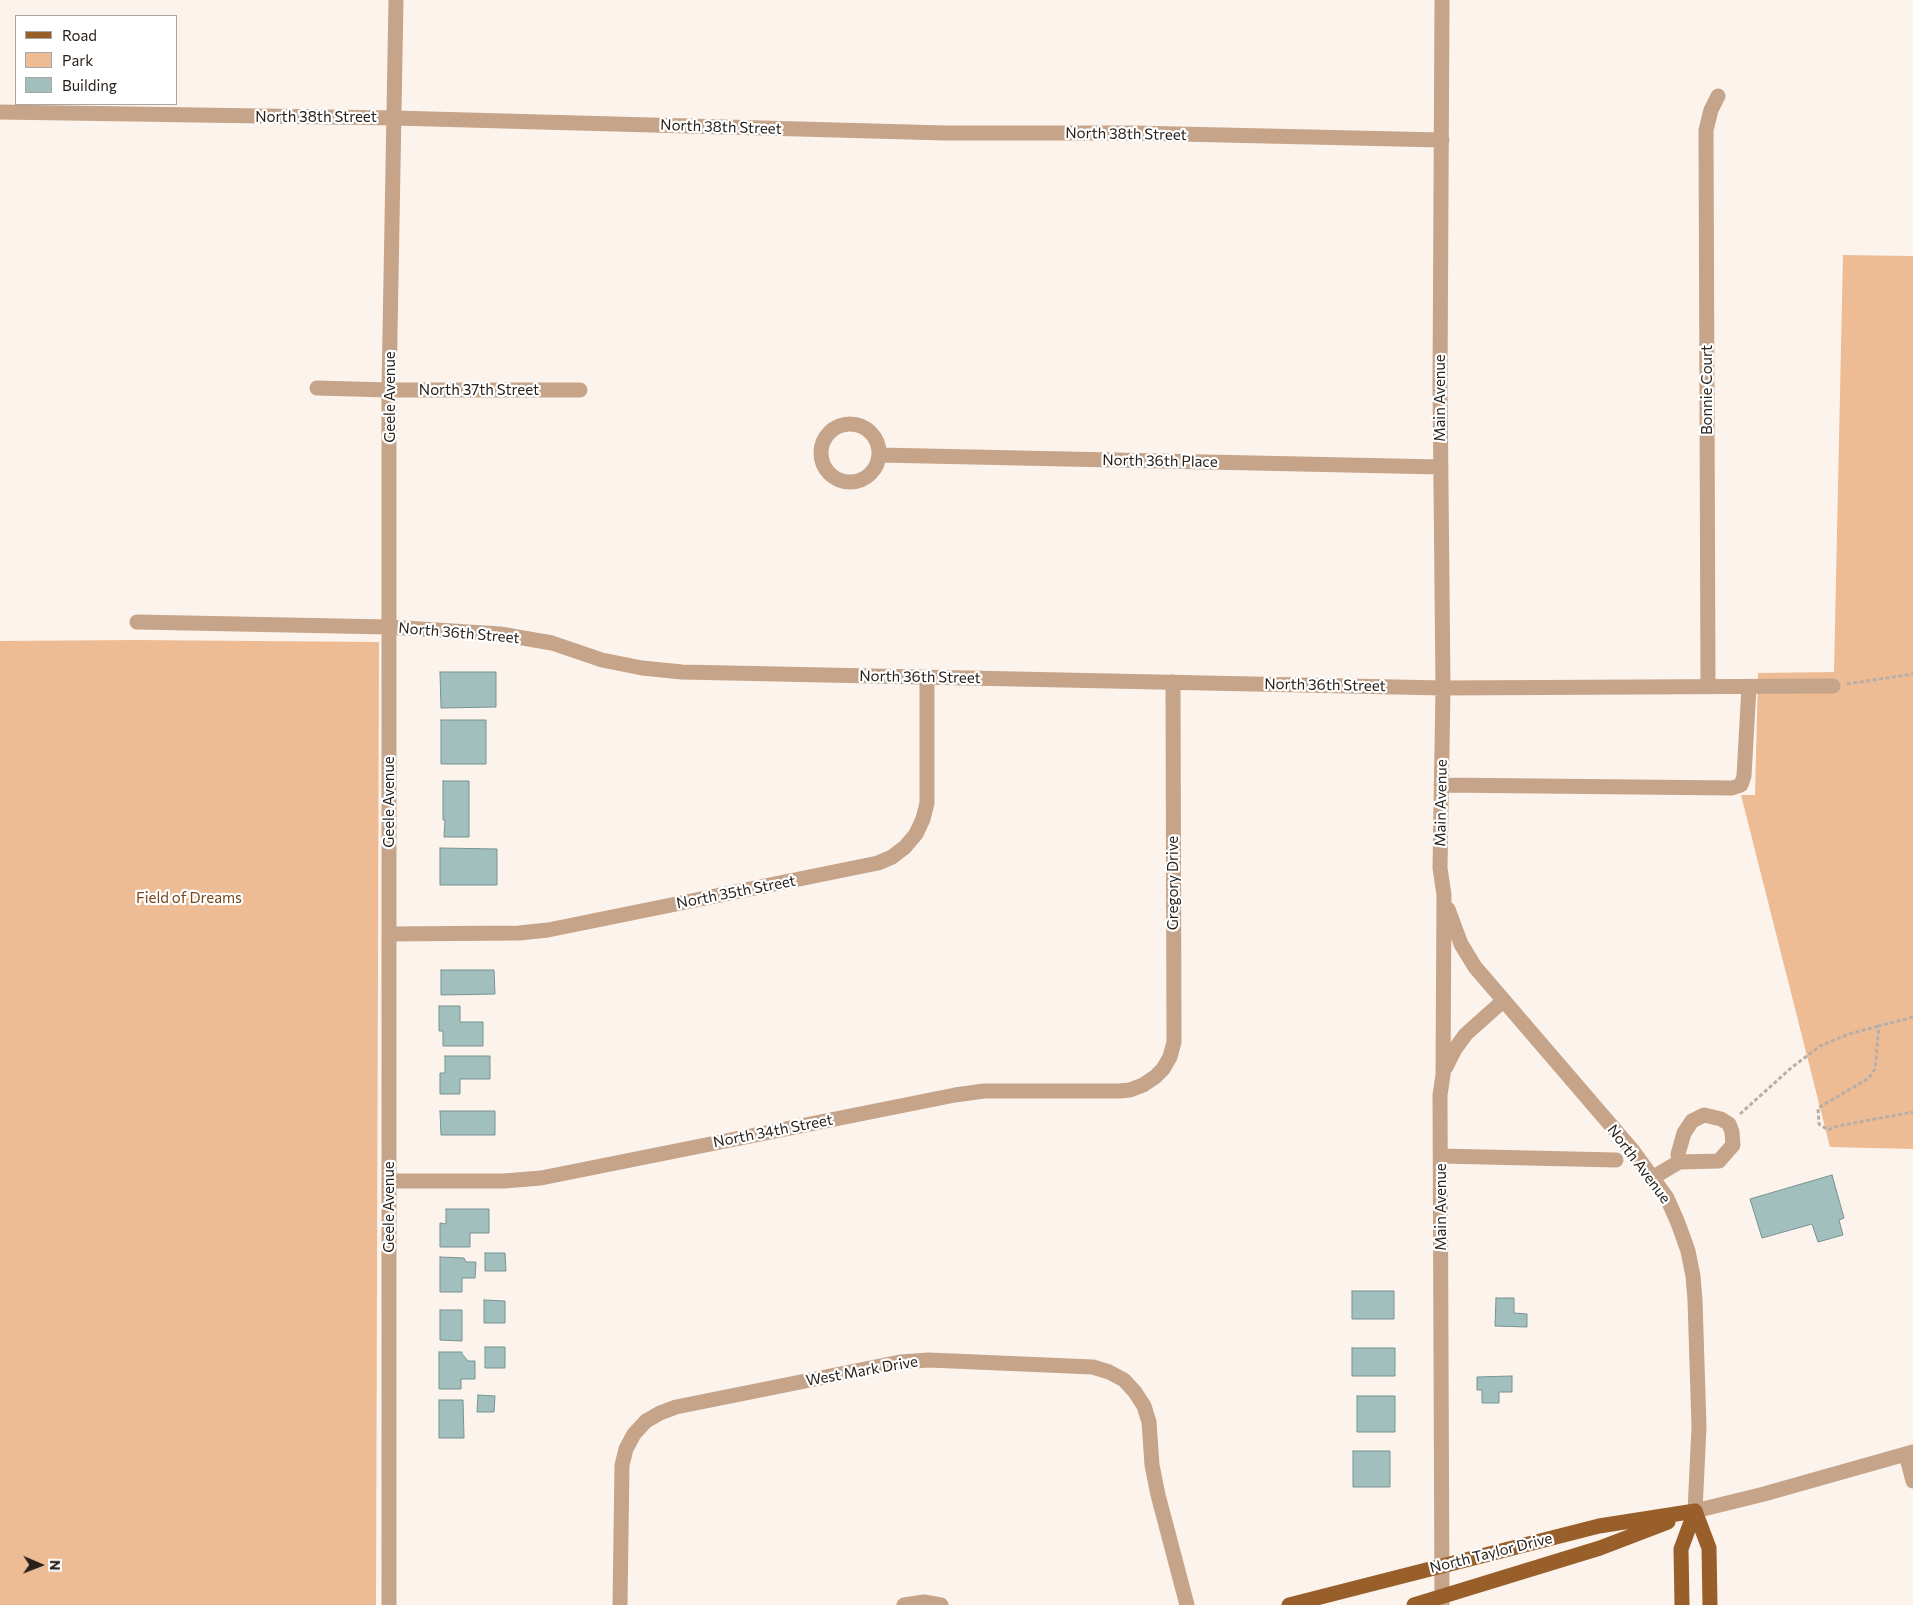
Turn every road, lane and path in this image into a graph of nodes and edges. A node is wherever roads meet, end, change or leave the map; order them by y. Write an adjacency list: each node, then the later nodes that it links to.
1 (396, 0): 5 (street, Geele Avenue)
2 (1442, 0): 6 (street, Main Avenue)
3 (1718, 96): 18 (street, Bonnie Court)
4 (0, 112): 5 (street, North 38th Street)
5 (394, 118): 6 (street, North 38th Street); 8 (street, Geele Avenue)
6 (1442, 140): 11 (street, Main Avenue)
7 (317, 388): 8 (street, North 37th Street)
8 (389, 390): 9 (street, North 37th Street); 13 (street, Geele Avenue)
9 (580, 390)
10 (879, 455): 11 (street, North 36th Place)
11 (1441, 467): 20 (street, Main Avenue)
12 (137, 622): 13 (street, North 36th Street)
13 (389, 628): 15 (street, North 36th Street); 23 (street, Geele Avenue)
14 (1913, 674): 17 (path)
15 (927, 678): 16 (street, North 36th Street); 23 (street, North 35th Street)
16 (1173, 682): 20 (street, North 36th Street); 28 (street, Gregory Drive)
17 (1833, 686): 19 (street, North 36th Street)
18 (1708, 687): 19 (street, North 36th Street); 20 (street, North 36th Street)
19 (1749, 687): 21 (street)
20 (1443, 688): 21 (street, Main Avenue)
21 (1441, 785): 22 (street, Main Avenue)
22 (1444, 895): 24 (street, North Avenue); 27 (street, Main Avenue)
23 (389, 934): 35 (street, Geele Avenue)
24 (1503, 1001): 27 (street); 34 (street, North Avenue)
25 (1913, 1018): 26 (path)
26 (1879, 1026): 29 (path); 30 (path)
27 (1443, 1074): 31 (street, Main Avenue)
28 (1155, 1077): 35 (street, North 34th Street)
29 (1913, 1112)
30 (1729, 1124): 33 (street); 33 (street)
31 (1440, 1156): 32 (street); 39 (street, Main Avenue)
32 (1616, 1160)
33 (1679, 1162): 34 (street)
34 (1652, 1178): 38 (street, North Avenue)
35 (389, 1181): 41 (street, Geele Avenue)
36 (1909, 1453): 37 (street); 38 (street, North Taylor Drive)
37 (1913, 1481)
38 (1695, 1511): 39 (main road, North Taylor Drive); 40 (main road, North Taylor Drive); 48 (main road, North Avenue); 49 (main road, North Avenue)
39 (1441, 1566): 40 (street, Main Avenue); 46 (main road, North Taylor Drive)
40 (1442, 1601): 47 (main road, North Taylor Drive)
41 (389, 1605)
42 (620, 1605): 45 (street, West Mark Drive)
43 (904, 1605): 44 (street)
44 (941, 1605)
45 (1187, 1605)
46 (1289, 1605)
47 (1414, 1605)
48 (1682, 1605)
49 (1710, 1605)

